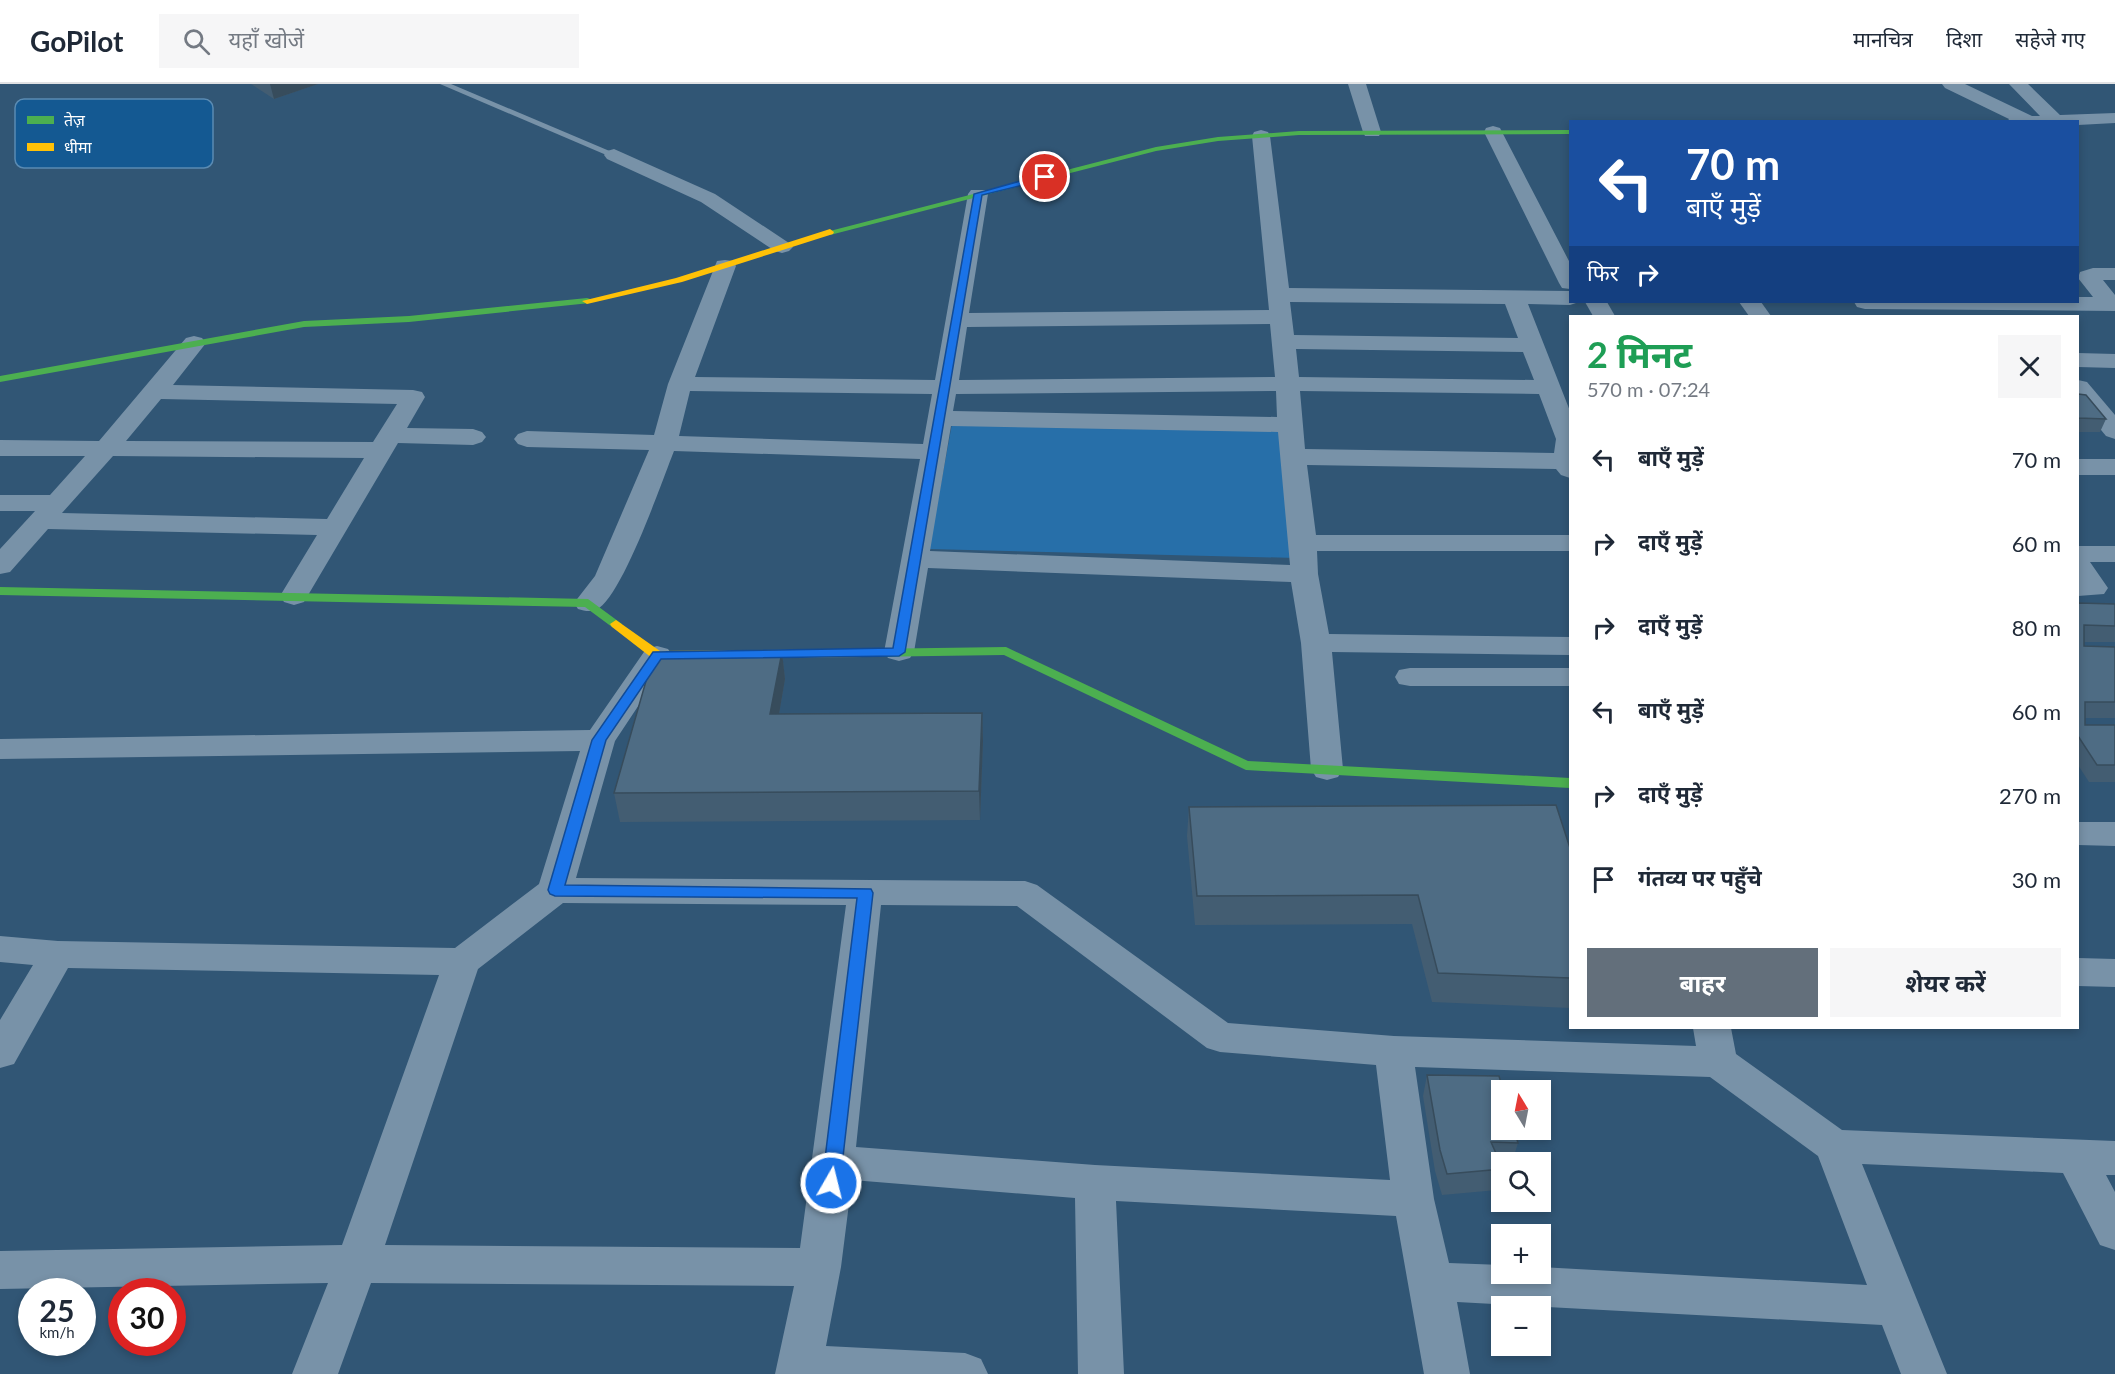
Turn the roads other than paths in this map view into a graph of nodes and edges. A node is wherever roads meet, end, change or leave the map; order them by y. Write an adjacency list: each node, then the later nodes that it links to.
1 (444, 84): 12 (lane)
2 (1357, 84): 8 (street)
3 (1951, 84): 6 (street)
4 (2018, 84): 7 (street)
5 (2115, 118): 7 (street)
6 (2026, 120)
7 (2055, 120)
8 (1372, 132): 9 (street); 11 (street)
9 (1493, 132): 10 (street); 17 (street)
10 (1569, 132)
11 (1261, 136): 13 (street); 23 (street)
12 (615, 155): 14 (street)
13 (978, 194): 14 (street); 24 (street)
14 (782, 247): 15 (street)
15 (725, 266): 25 (street); 30 (street)
16 (2115, 274): 21 (street)
17 (1569, 281)
18 (1514, 298): 19 (street); 23 (street); 26 (street)
19 (1569, 298)
20 (1894, 303): 22 (street)
21 (2113, 304): 22 (street)
22 (2010, 307)
23 (1280, 318): 24 (street); 26 (street); 31 (street)
24 (957, 320): 32 (street)
25 (194, 343): 29 (street); 35 (street)
26 (1533, 345): 33 (street)
27 (2079, 360): 28 (street)
28 (2115, 361)
29 (0, 379)
30 (680, 384): 32 (street); 42 (street)
31 (1288, 384): 32 (street); 33 (street); 38 (street)
32 (946, 387): 36 (street)
33 (1550, 387): 47 (street)
34 (2079, 390): 37 (street)
35 (156, 392): 41 (street); 43 (street)
36 (941, 418): 38 (street); 45 (street)
37 (2112, 423)
38 (1290, 424): 46 (street)
39 (473, 438): 41 (street)
40 (527, 439): 42 (street)
41 (385, 442): 43 (street); 52 (street)
42 (664, 442): 45 (street); 64 (street)
43 (109, 447): 44 (street); 51 (street)
44 (0, 448)
45 (934, 452): 57 (street)
46 (1293, 457): 47 (street); 53 (street)
47 (1568, 465)
48 (2079, 467): 49 (street)
49 (2115, 467)
50 (0, 502): 51 (street)
51 (48, 512): 52 (street); 58 (street)
52 (335, 526): 63 (street)
53 (1303, 543): 54 (street); 60 (street)
54 (1569, 543)
55 (2079, 554): 56 (street)
56 (2115, 554)
57 (915, 559): 60 (street); 67 (street)
58 (0, 566)
59 (2079, 566): 61 (street)
60 (1304, 574): 65 (street)
61 (2079, 588)
62 (0, 591): 63 (street)
63 (294, 596): 64 (street)
64 (588, 603): 68 (street)
65 (1316, 643): 66 (street); 73 (street)
66 (1569, 646)
67 (899, 652): 68 (street); 73 (street)
68 (657, 655): 71 (street)
69 (1410, 677): 70 (street)
70 (1569, 677)
71 (599, 740): 72 (street); 77 (street)
72 (0, 749)
73 (1327, 769): 74 (street)
74 (1569, 783)
75 (2079, 834): 76 (street)
76 (2115, 834)
77 (555, 890): 78 (street); 81 (street)
78 (865, 893): 85 (street); 90 (street)
79 (0, 949): 80 (street)
80 (58, 954): 81 (street); 86 (street)
81 (462, 962): 94 (street)
82 (2079, 972): 83 (street)
83 (2115, 973)
84 (1715, 1045): 85 (street); 87 (street)
85 (1394, 1051): 92 (street)
86 (0, 1053)
87 (1834, 1146): 88 (street); 98 (street)
88 (2075, 1157): 89 (street); 93 (street)
89 (2115, 1158)
90 (834, 1162): 91 (street); 95 (street)
91 (1095, 1182): 92 (street); 102 (street)
92 (1413, 1199): 97 (street)
93 (2115, 1232)
94 (357, 1264): 95 (street); 96 (street); 100 (street)
95 (819, 1267): 99 (street)
96 (0, 1270)
97 (1431, 1281): 98 (street); 103 (street)
98 (1897, 1306): 104 (street)
99 (799, 1370): 101 (street)
100 (315, 1374)
101 (965, 1374)
102 (1101, 1374)
103 (1447, 1374)
104 (1924, 1374)

